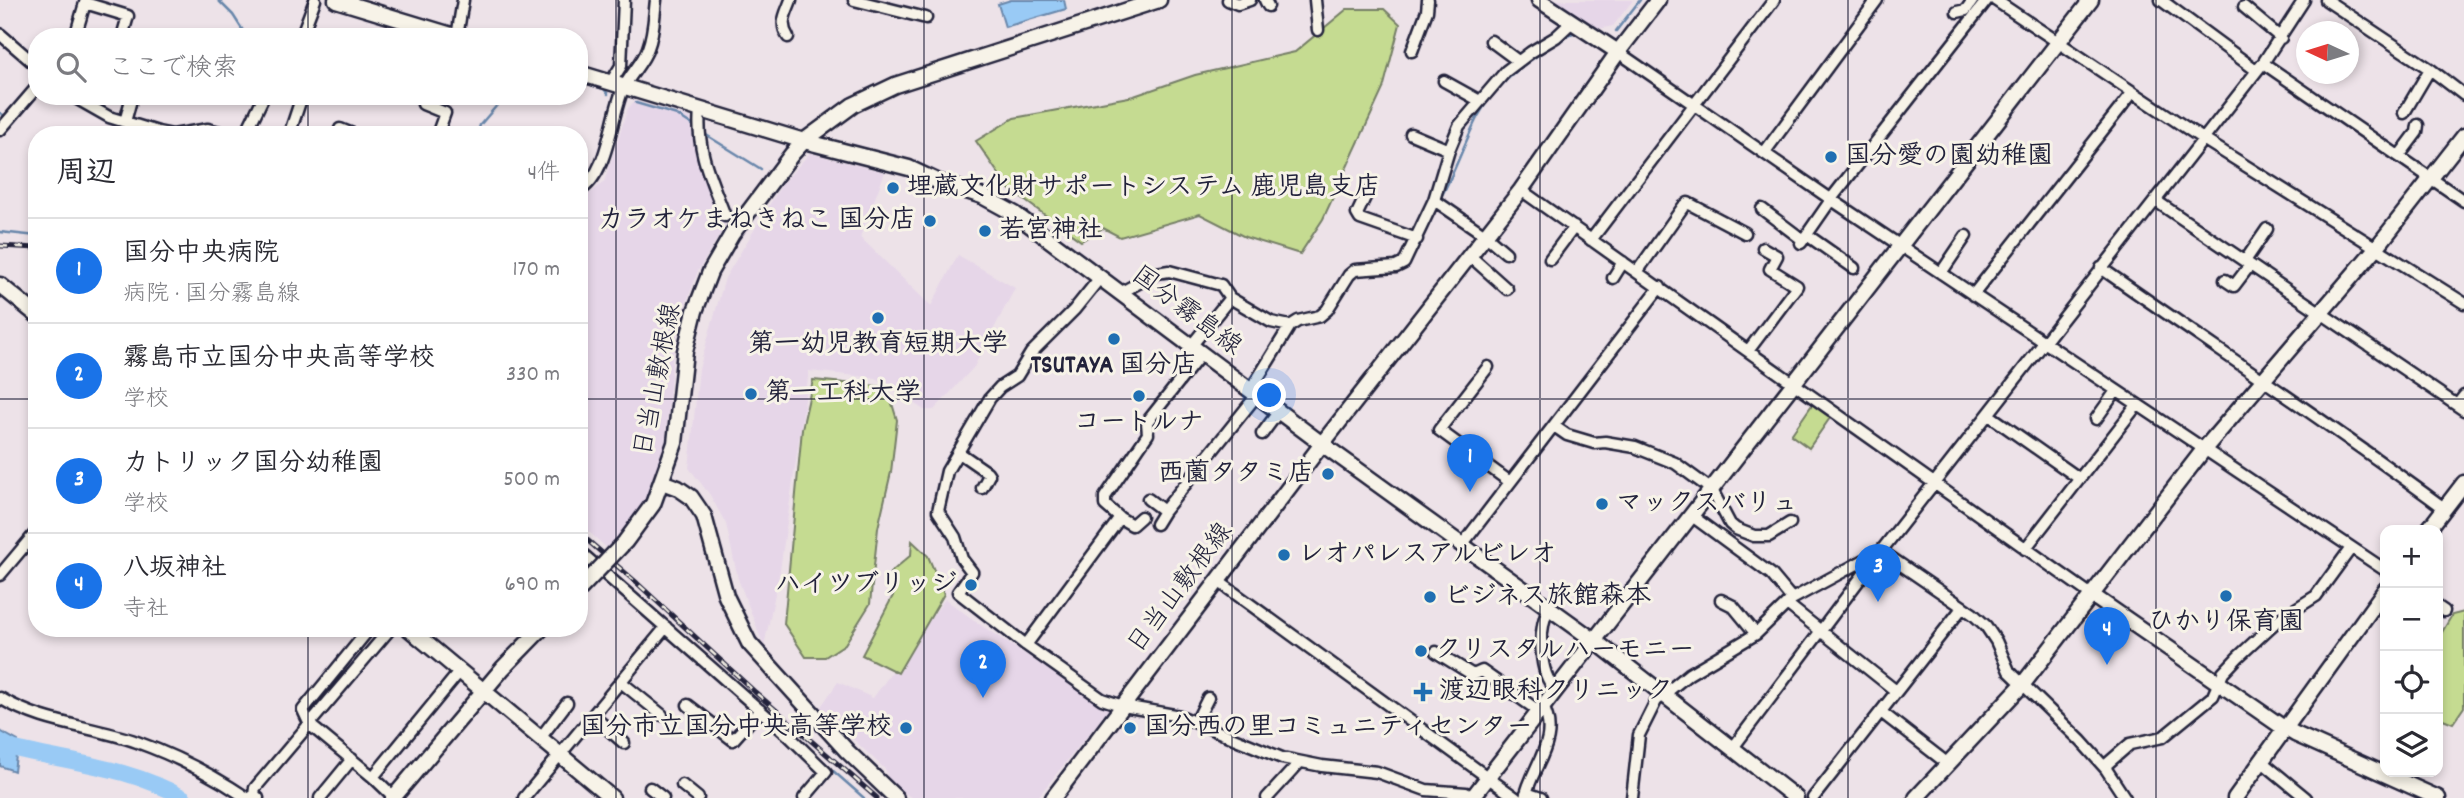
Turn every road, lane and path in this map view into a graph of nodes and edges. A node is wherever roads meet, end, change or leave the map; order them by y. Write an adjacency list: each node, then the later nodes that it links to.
1 (316, 0): 30 (street)
2 (336, 0): 31 (street)
3 (463, 0): 32 (street)
4 (624, 0): 47 (street)
5 (656, 0): 47 (street)
6 (792, 0): 35 (street)
7 (854, 0): 26 (street)
8 (1159, 0): 70 (street, 日当山敷根線)
9 (1228, 0): 10 (street)
10 (1250, 0)
11 (1315, 0): 33 (street)
12 (1428, 0): 39 (street)
13 (1539, 0): 27 (street)
14 (1658, 0): 40 (street, 日当山敷根線)
15 (1774, 0): 57 (street)
16 (1877, 0): 72 (street)
17 (1973, 0): 25 (street)
18 (1987, 0): 79 (street)
19 (1995, 0): 38 (street)
20 (2091, 0): 38 (street)
21 (2161, 0): 43 (street)
22 (2304, 0): 36 (street)
23 (2326, 0): 44 (street)
24 (2244, 8): 36 (street)
25 (1957, 12)
26 (926, 18)
27 (1572, 22): 40 (street); 42 (street)
28 (78, 28): 29 (street)
29 (125, 28)
30 (305, 28)
31 (428, 28)
32 (458, 28)
33 (1318, 30)
34 (0, 34): 41 (street)
35 (788, 37)
36 (2281, 38): 43 (street)
37 (1491, 41): 42 (street)
38 (2058, 42): 48 (street); 92 (street)
39 (1412, 51)
40 (1619, 52): 57 (street); 76 (street, 日当山敷根線)
41 (28, 58)
42 (1518, 61): 51 (street)
43 (2259, 67): 69 (street); 73 (street)
44 (2430, 69): 49 (street); 59 (street)
45 (588, 76): 47 (street, 国分霧島線)
46 (1444, 81): 51 (street)
47 (617, 85): 58 (street, 国分霧島線); 75 (street)
48 (2133, 92): 69 (street); 112 (street)
49 (2464, 95)
50 (28, 97): 66 (street)
51 (1480, 102): 71 (street)
52 (88, 105): 60 (street)
53 (130, 105): 60 (street)
54 (260, 105): 63 (street)
55 (299, 105): 64 (street)
56 (425, 105): 65 (street)
57 (1694, 105): 72 (street); 91 (street)
58 (700, 110): 70 (street, 国分霧島線); 83 (street)
59 (2404, 113)
60 (125, 122): 62 (street)
61 (2418, 125): 73 (street)
62 (140, 126)
63 (250, 126)
64 (293, 126)
65 (440, 126)
66 (0, 130)
67 (1411, 134): 71 (street)
68 (2464, 136): 74 (street)
69 (2203, 139): 80 (street); 93 (street)
70 (804, 141): 105 (street, 国分霧島線); 137 (street, 日当山敷根線)
71 (1449, 150): 78 (street)
72 (1763, 153): 79 (street)
73 (2399, 156): 74 (street)
74 (2431, 177): 81 (street); 93 (street)
75 (588, 183)
76 (1521, 190): 84 (street); 87 (street, 日当山敷根線)
77 (1367, 192): 89 (street)
78 (1434, 200): 87 (street); 89 (street)
79 (1832, 200): 90 (street); 92 (street)
80 (2156, 201): 99 (street); 101 (street)
81 (2464, 201)
82 (1762, 209): 90 (street)
83 (725, 216)
84 (1574, 227): 91 (street); 97 (street)
85 (2267, 229): 99 (street)
86 (1745, 233): 102 (street)
87 (1485, 235): 95 (street); 96 (street, 日当山敷根線)
88 (1966, 236): 103 (street)
89 (1416, 239): 116 (street)
90 (1804, 239): 100 (street)
91 (1591, 240): 98 (street)
92 (1901, 246): 103 (street); 122 (street)
93 (2376, 247): 113 (street); 115 (street)
94 (1763, 248): 119 (street)
95 (1506, 254)
96 (1469, 255): 109 (street); 133 (street, 日当山敷根線)
97 (1550, 259)
98 (1623, 262): 102 (street); 104 (street)
99 (2247, 263): 106 (street); 115 (street)
100 (1854, 268)
101 (2101, 268): 117 (street); 121 (street)
102 (1637, 272): 108 (street)
103 (1941, 274): 112 (street)
104 (1613, 278)
105 (1099, 279): 110 (street, 国分霧島線); 135 (street)
106 (2225, 280)
107 (0, 285): 114 (street)
108 (1660, 287): 119 (street); 131 (street)
109 (1507, 289)
110 (1120, 293): 111 (street); 118 (street, 国分霧島線)
111 (1228, 294): 116 (street); 118 (street)
112 (1973, 295): 117 (street)
113 (2464, 303)
114 (28, 308)
115 (2321, 314): 121 (street); 127 (street)
116 (1294, 324): 124 (street)
117 (2043, 342): 123 (street); 129 (street)
118 (1196, 350): 124 (street, 国分霧島線); 148 (street)
119 (1748, 351): 122 (street)
120 (1489, 367): 138 (street)
121 (2262, 380): 134 (street); 144 (street)
122 (1794, 383): 140 (street); 142 (street)
123 (2116, 391): 126 (street); 130 (street)
124 (1254, 393): 128 (street, 国分霧島線); 145 (street)
125 (2464, 396): 127 (street)
126 (2137, 405): 134 (street); 136 (street)
127 (2460, 407)
128 (1279, 411): 132 (street); 133 (street, 国分霧島線)
129 (1989, 415): 136 (street); 140 (street)
130 (2096, 419)
131 (1554, 426): 138 (street); 142 (street)
132 (1262, 434)
133 (1322, 444): 153 (street, 国分霧島線); 161 (street, 日当山敷根線)
134 (2205, 449): 154 (street); 162 (street)
135 (958, 452): 141 (street); 176 (street)
136 (2080, 479): 155 (street)
137 (662, 482): 160 (street, 日当山敷根線, bridge); 223 (street)
138 (1510, 482): 153 (street)
139 (2464, 483): 144 (street)
140 (1935, 484): 155 (street); 156 (street)
141 (982, 488)
142 (1712, 490): 146 (street); 149 (street)
143 (1148, 499): 145 (street)
144 (2444, 508): 151 (street)
145 (1164, 510): 150 (street)
146 (1692, 516): 165 (street); 175 (street)
147 (1141, 517): 148 (street)
148 (1120, 518): 176 (street)
149 (1790, 523)
150 (1156, 524)
151 (2432, 525)
152 (28, 542): 159 (street)
153 (1462, 545): 166 (street, 国分霧島線)
154 (2351, 548): 158 (street); 181 (street)
155 (2025, 549): 162 (street)
156 (1881, 551): 165 (street); 167 (street); 169 (street)
157 (588, 559): 168 (street)
158 (2380, 567)
159 (0, 575)
160 (588, 581)
161 (1218, 581): 190 (street, 日当山敷根線); 209 (street)
162 (2093, 596): 180 (street); 181 (street)
163 (2380, 597): 198 (street)
164 (1721, 600): 170 (street)
165 (1789, 602): 169 (street); 170 (street)
166 (1549, 607): 175 (street, 国分霧島線); 182 (street)
167 (1962, 608): 180 (street); 183 (street)
168 (666, 627): 179 (street); 192 (street)
169 (1821, 633): 183 (street); 201 (street)
170 (1756, 634): 185 (street)
171 (363, 637): 197 (street)
172 (383, 637): 197 (street)
173 (419, 637): 178 (street)
174 (533, 637): 184 (street)
175 (1595, 641): 182 (street); 185 (street, 国分霧島線)
176 (1026, 645): 190 (street)
177 (1436, 652): 191 (street)
178 (460, 671): 184 (street); 208 (street)
179 (621, 682): 194 (street); 195 (street)
180 (2022, 684): 206 (street); 207 (street)
181 (2220, 685): 198 (street); 207 (street)
182 (1556, 691): 191 (street)
183 (1896, 691): 193 (street)
184 (484, 692): 199 (street); 217 (street)
185 (1664, 694): 201 (street, 国分霧島線); 227 (street)
186 (0, 698): 214 (street)
187 (1208, 698): 196 (street)
188 (567, 704): 199 (street)
189 (688, 705): 192 (street)
190 (1123, 706): 196 (street); 224 (street, 日当山敷根線)
191 (1542, 709): 209 (street); 213 (street)
192 (760, 710): 222 (street)
193 (1881, 712): 206 (street); 229 (street)
194 (662, 715)
195 (593, 716): 200 (street); 202 (street)
196 (1196, 722): 205 (street)
197 (310, 725): 203 (street); 215 (street)
198 (2286, 728): 204 (street); 234 (street)
199 (541, 737): 202 (street)
200 (624, 743)
201 (1732, 749): 228 (street, 国分霧島線)
202 (561, 755): 218 (street); 219 (street)
203 (352, 760): 208 (street); 216 (street)
204 (2261, 761): 232 (street); 233 (street)
205 (1300, 762): 212 (street); 225 (street)
206 (1948, 764): 230 (street)
207 (2106, 769): 231 (street)
208 (373, 777): 217 (street)
209 (1490, 777): 213 (street); 225 (street)
210 (682, 785): 221 (street)
211 (650, 788): 220 (street)
212 (1273, 796)
213 (1522, 796): 226 (street)
214 (247, 798)
215 (258, 798)
216 (320, 798)
217 (394, 798)
218 (524, 798)
219 (612, 798)
220 (663, 798)
221 (698, 798)
222 (804, 798)
223 (896, 798)
224 (1053, 798)
225 (1473, 798)
226 (1541, 798)
227 (1632, 798)
228 (1796, 798)
229 (1813, 798)
230 (1916, 798)
231 (2125, 798)
232 (2235, 798)
233 (2306, 798)
234 (2438, 798)

